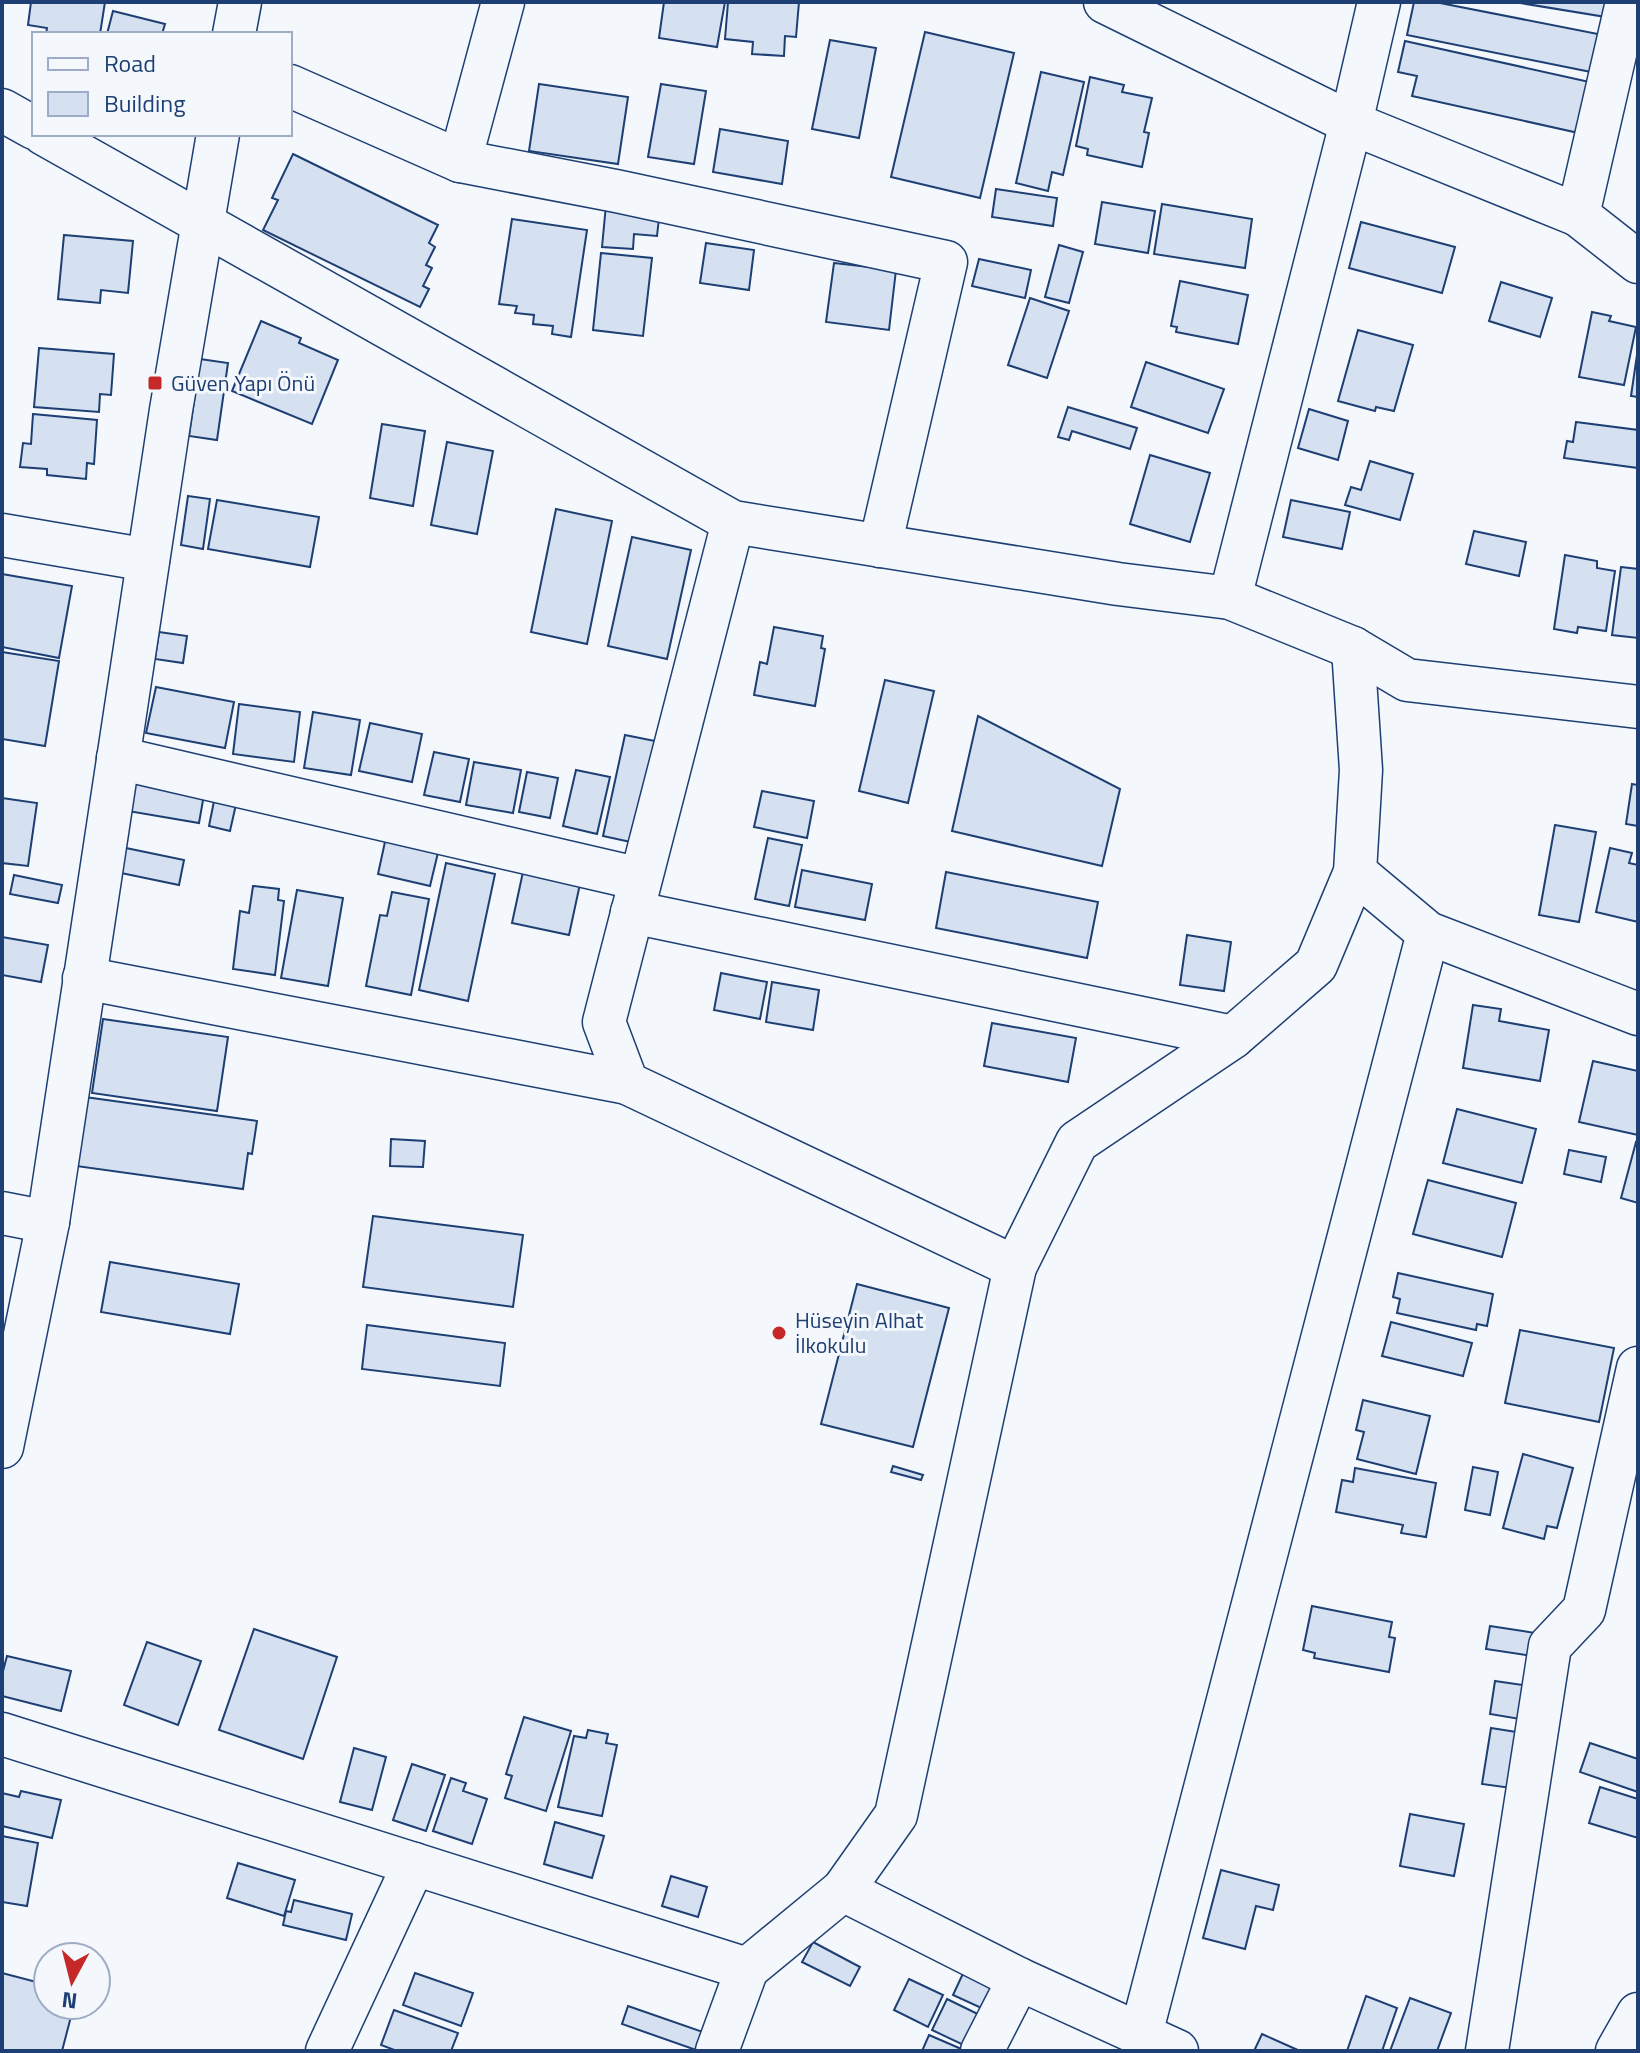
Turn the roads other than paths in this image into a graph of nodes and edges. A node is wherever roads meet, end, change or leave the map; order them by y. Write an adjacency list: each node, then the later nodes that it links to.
1 (240, 2): 6 (street)
2 (503, 2): 13 (street)
3 (1105, 2): 9 (street)
4 (1379, 2): 9 (street)
5 (1627, 2): 14 (street)
6 (234, 32)
7 (292, 87): 13 (street)
8 (2, 110): 10 (street)
9 (1351, 123): 14 (street); 21 (street)
10 (32, 127)
11 (48, 136): 15 (street)
12 (218, 136): 15 (street)
13 (460, 161): 19 (street)
14 (1578, 215): 16 (street)
15 (203, 223): 17 (street); 20 (street)
16 (1638, 262)
17 (733, 522): 19 (street); 26 (street)
18 (2, 535): 20 (street)
19 (880, 546): 21 (street)
20 (148, 560): 24 (street)
21 (1230, 598): 22 (street)
22 (1353, 648): 23 (street); 25 (street)
23 (1638, 707)
24 (118, 758): 26 (street); 28 (street)
25 (1355, 872): 27 (street); 30 (street)
26 (636, 896): 30 (street); 31 (street)
27 (1428, 933): 29 (street); 43 (street)
28 (84, 978): 31 (street); 33 (street)
29 (1638, 1014)
30 (1233, 1037): 34 (street)
31 (627, 1083): 34 (street)
32 (2, 1213): 33 (street)
33 (48, 1222): 36 (street)
34 (1015, 1267): 39 (street)
35 (1638, 1368): 47 (street)
36 (2, 1447)
37 (2, 1734): 38 (street)
38 (414, 1864): 40 (street); 44 (street)
39 (843, 1890): 40 (street); 41 (street)
40 (747, 1969): 45 (street)
41 (1019, 1979): 43 (street); 46 (street)
42 (1638, 2014): 48 (street)
43 (1159, 2043)
44 (327, 2051)
45 (717, 2051)
46 (982, 2051)
47 (1487, 2051)
48 (1617, 2051)

